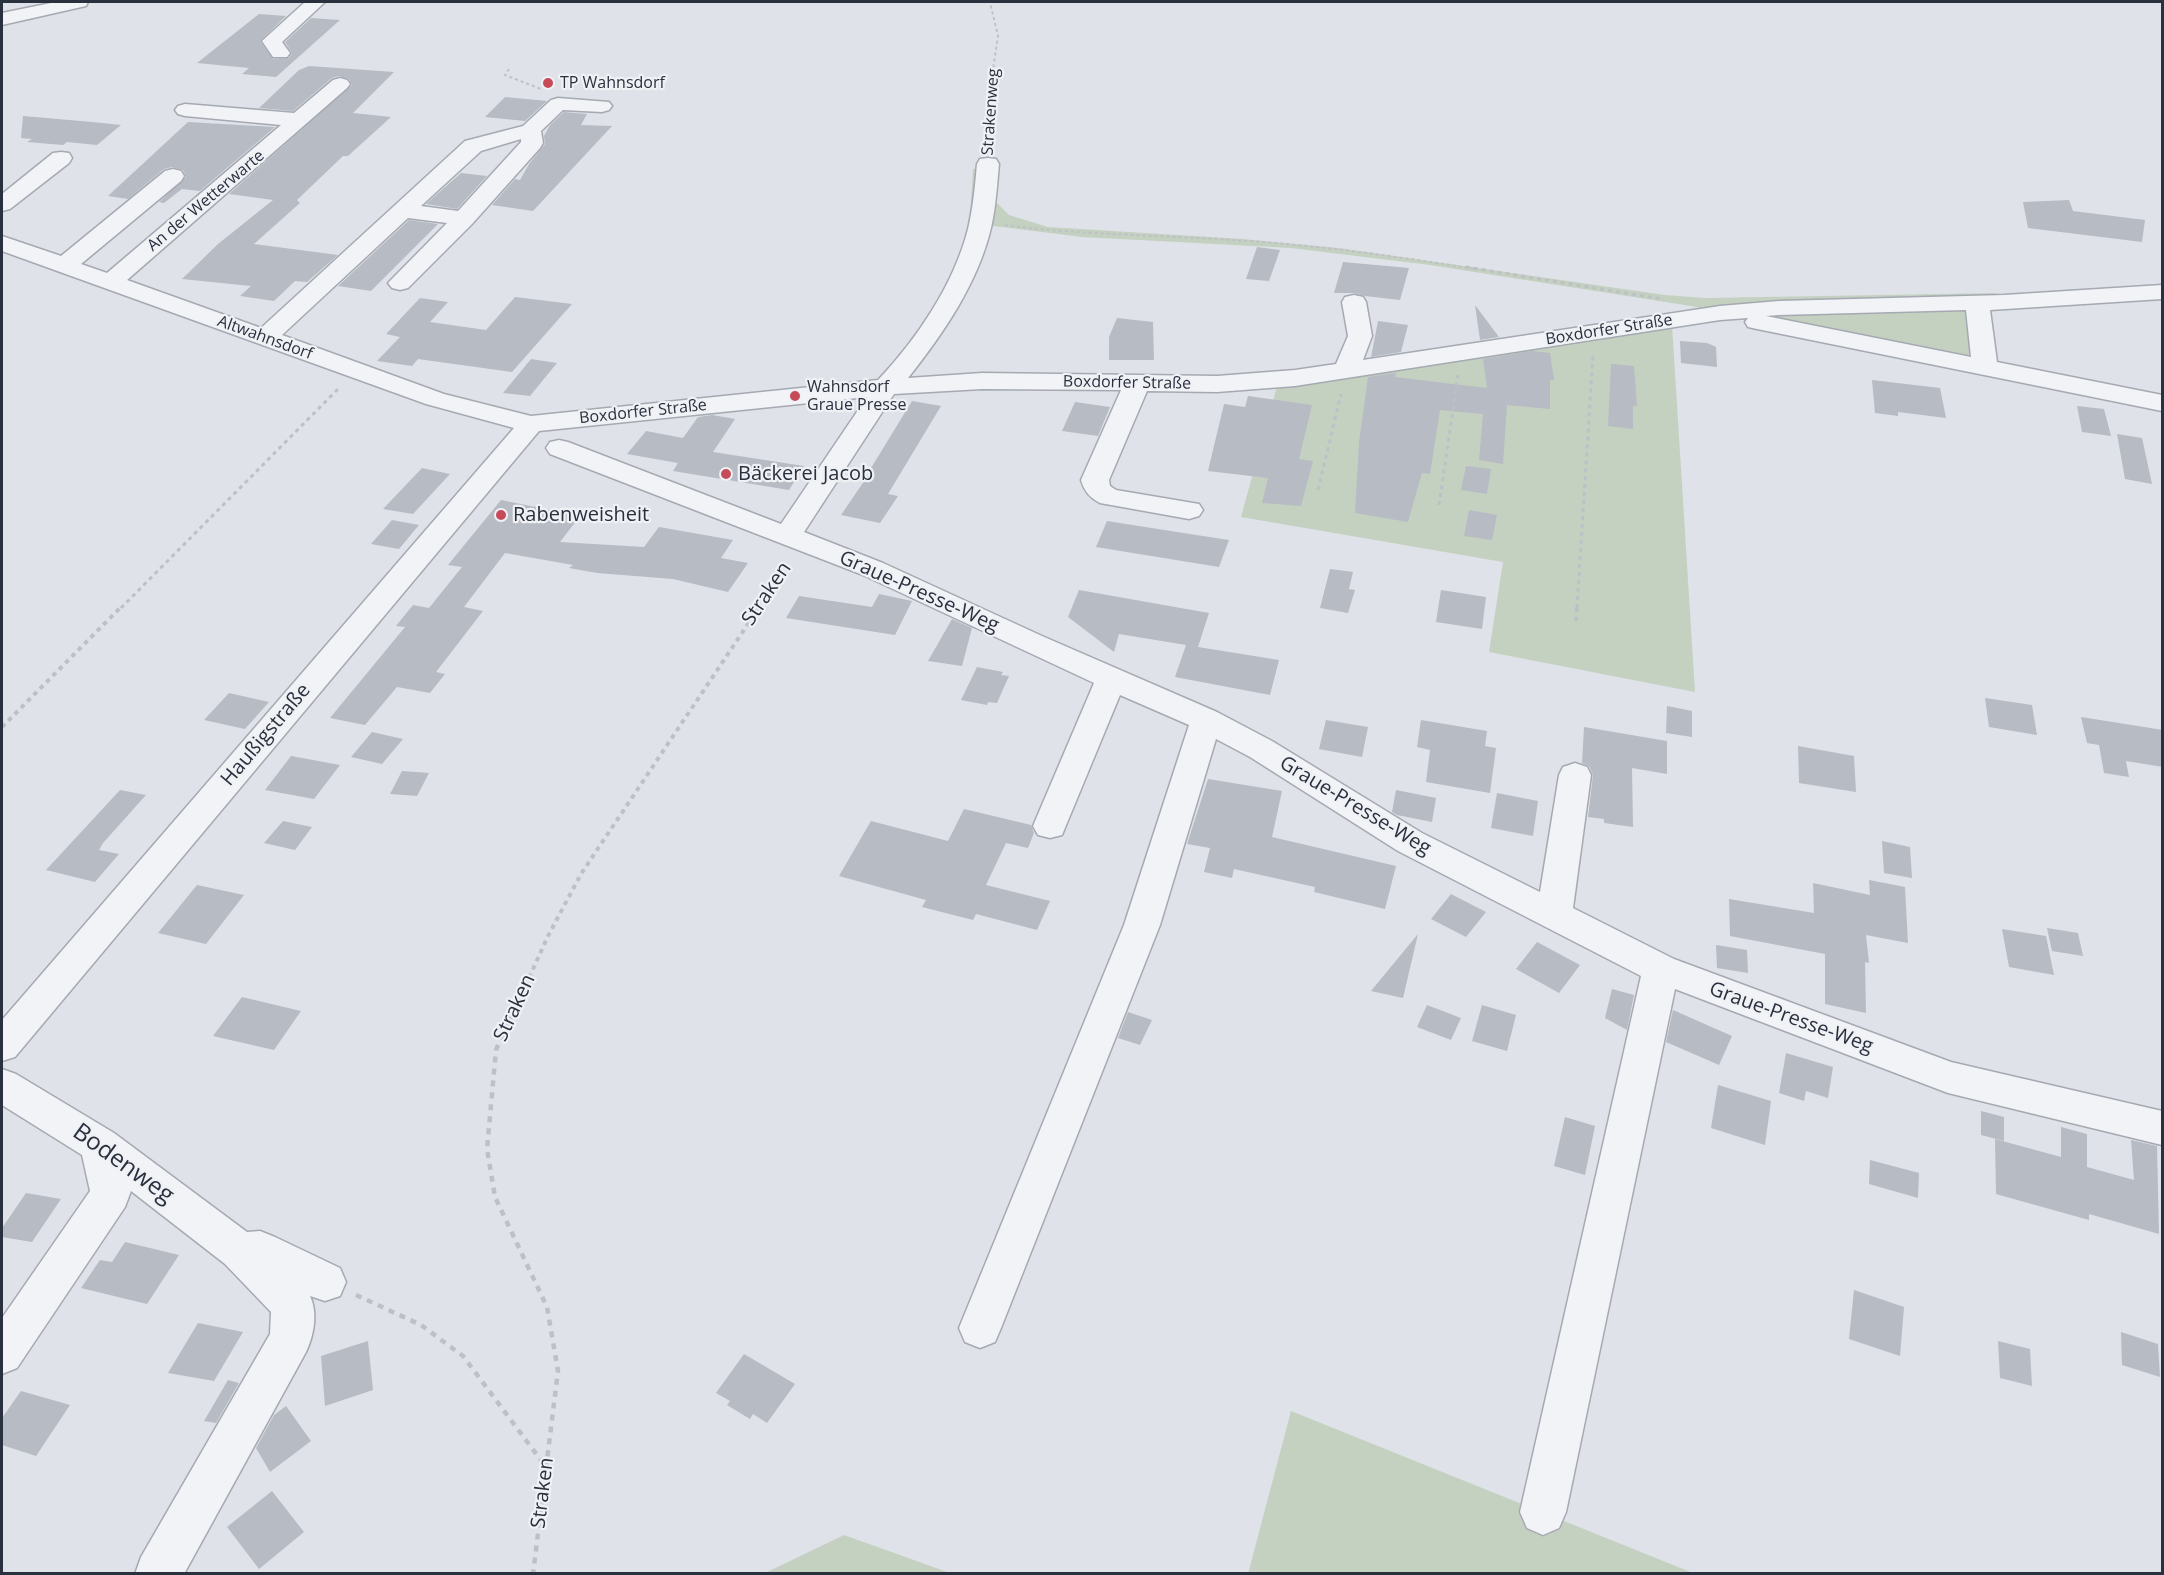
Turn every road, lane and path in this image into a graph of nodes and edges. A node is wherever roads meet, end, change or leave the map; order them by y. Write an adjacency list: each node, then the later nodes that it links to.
1 (79, 2): 4 (street)
2 (316, 2): 5 (street)
3 (990, 2): 14 (path, Strakenweg)
4 (2, 19)
5 (269, 46)
6 (509, 69): 8 (path)
7 (340, 84): 11 (street, An der Wetterwarte)
8 (558, 104): 9 (street); 12 (street)
9 (602, 106)
10 (185, 110): 11 (street)
11 (300, 120): 22 (street, An der Wetterwarte)
12 (530, 130): 17 (street); 18 (street)
13 (61, 158): 16 (street)
14 (988, 164): 19 (street, Strakenweg)
15 (173, 176): 21 (street)
16 (2, 204)
17 (404, 211): 18 (street); 29 (street)
18 (464, 219): 23 (street)
19 (981, 223): 27 (path); 35 (street, Straken)
20 (2, 243): 21 (street, Altwahnsdorf)
21 (65, 265): 22 (street, Altwahnsdorf)
22 (112, 281): 29 (street, Altwahnsdorf)
23 (400, 283)
24 (2157, 293): 26 (street, Boxdorfer Straße)
25 (1354, 302): 32 (street)
26 (1977, 302): 27 (street, Boxdorfer Straße); 31 (street)
27 (1720, 313): 28 (street, Boxdorfer Straße); 31 (street, Boxdorfer Straße)
28 (1594, 333): 30 (street, Boxdorfer Straße); 43 (path)
29 (265, 338): 33 (street, Altwahnsdorf)
30 (1461, 353): 32 (street, Boxdorfer Straße); 40 (path)
31 (1985, 366): 36 (street, Boxdorfer Straße)
32 (1346, 370): 34 (street, Boxdorfer Straße); 39 (path)
33 (357, 372): 37 (street, Altwahnsdorf); 46 (path)
34 (1137, 383): 35 (street, Boxdorfer Straße); 41 (street)
35 (886, 387): 37 (street, Boxdorfer Straße); 42 (street, Straken)
36 (2163, 403)
37 (531, 424): 51 (street, Haußigstraße)
38 (559, 448): 42 (street, Graue-Presse-Weg)
39 (1318, 490)
40 (1439, 505)
41 (1189, 510)
42 (795, 539): 44 (street, Graue-Presse-Weg); 59 (path, Straken)
43 (1576, 621)
44 (1111, 679): 45 (street, Graue-Presse-Weg); 48 (street)
45 (1206, 720): 49 (street, Graue-Presse-Weg); 57 (street)
46 (2, 727)
47 (1575, 775): 49 (street)
48 (1050, 826)
49 (1554, 915): 50 (street, Graue-Presse-Weg)
50 (1661, 969): 53 (street, Graue-Presse-Weg); 60 (street)
51 (2, 1046)
52 (2, 1084): 54 (street, Bodenweg)
53 (2163, 1128)
54 (100, 1144): 55 (street, Bodenweg); 58 (street)
55 (240, 1251): 56 (street); 61 (street, Bodenweg)
56 (325, 1282): 59 (path)
57 (980, 1328)
58 (2, 1354)
59 (547, 1468): 62 (path, Straken)
60 (1543, 1512)
61 (158, 1574)
62 (533, 1574)

